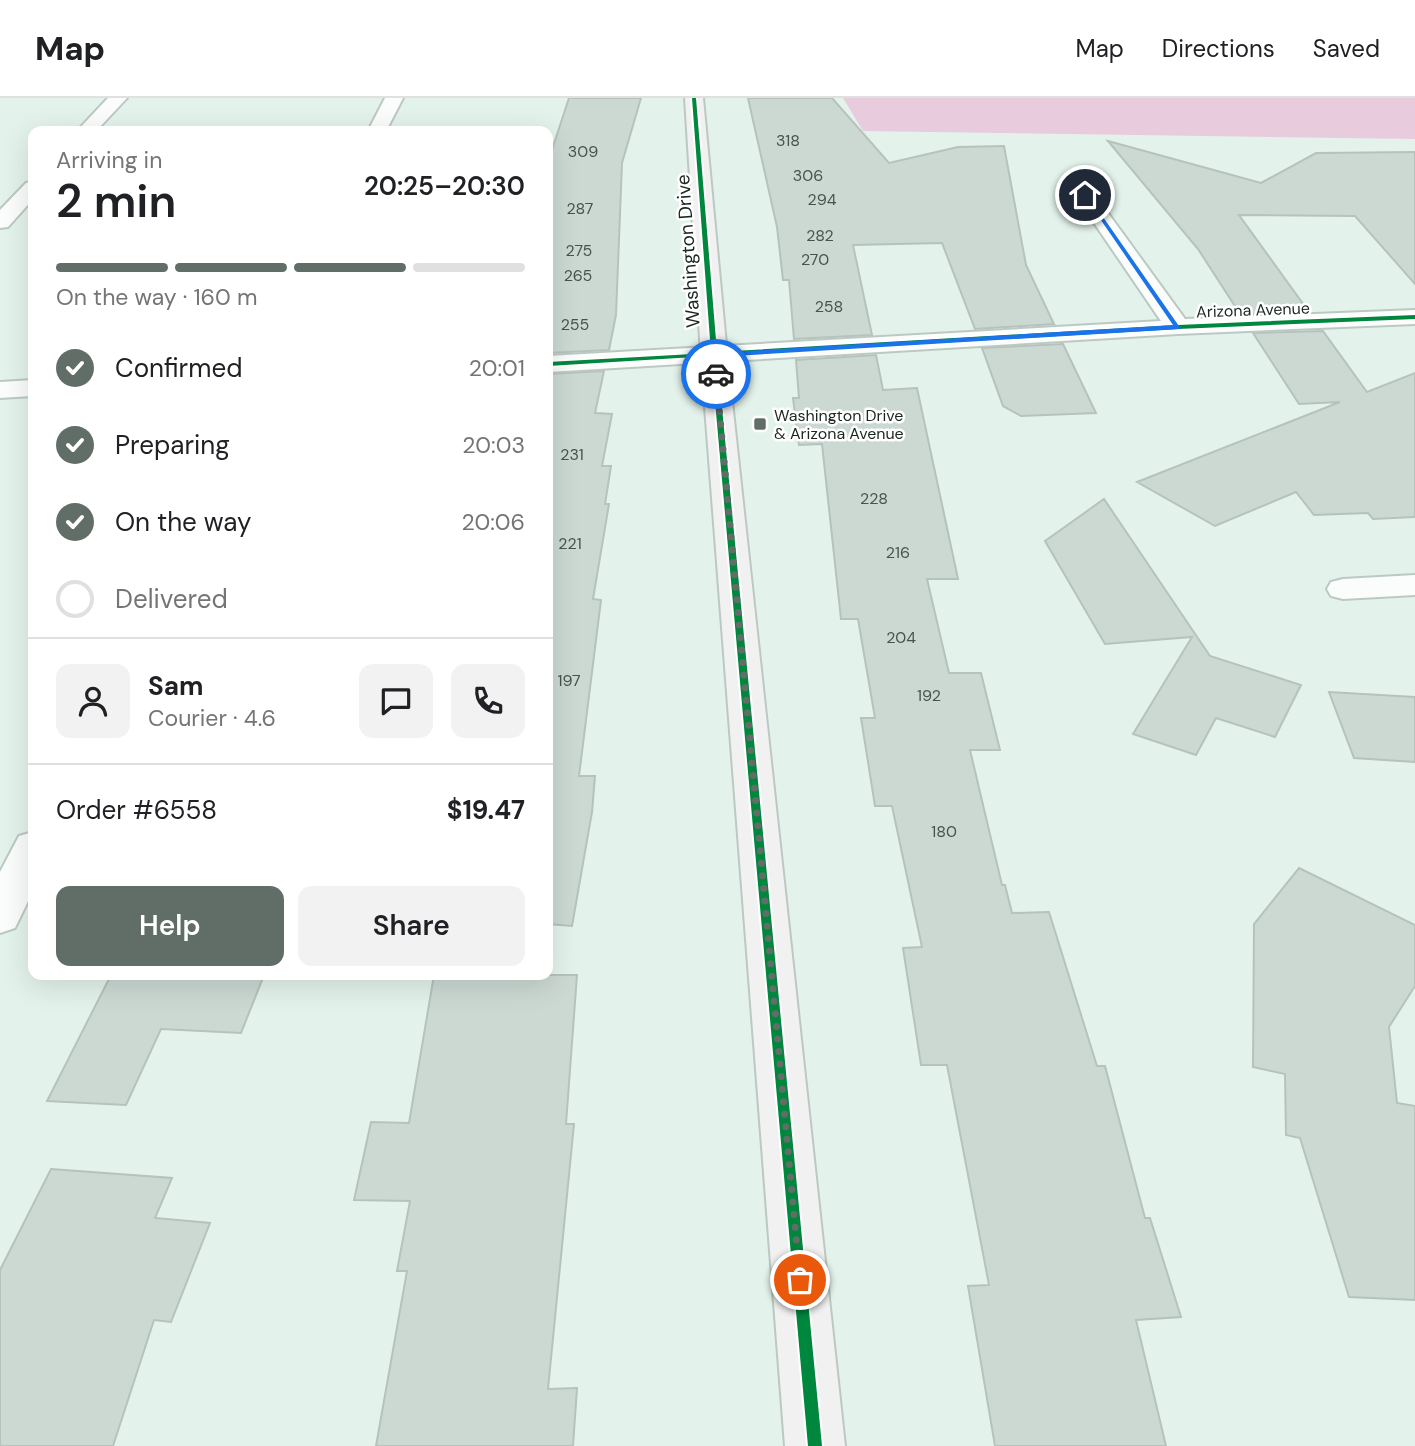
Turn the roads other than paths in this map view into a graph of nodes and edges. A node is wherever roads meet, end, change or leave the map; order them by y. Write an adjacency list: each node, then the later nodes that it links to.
1 (118, 98): 4 (street)
2 (394, 98): 5 (street)
3 (694, 98): 11 (street, Washington Drive)
4 (91, 126)
5 (380, 126)
6 (28, 192): 8 (street)
7 (1085, 195): 10 (street)
8 (0, 222)
9 (1415, 317): 10 (street, Arizona Avenue)
10 (1178, 327): 11 (street, Arizona Avenue)
11 (714, 355): 12 (street, Arizona Avenue); 19 (street, Washington Drive)
12 (553, 364)
13 (28, 388): 14 (street)
14 (0, 390)
15 (1415, 585): 16 (street)
16 (1343, 589)
17 (28, 857): 18 (street)
18 (0, 916)
19 (815, 1446)

